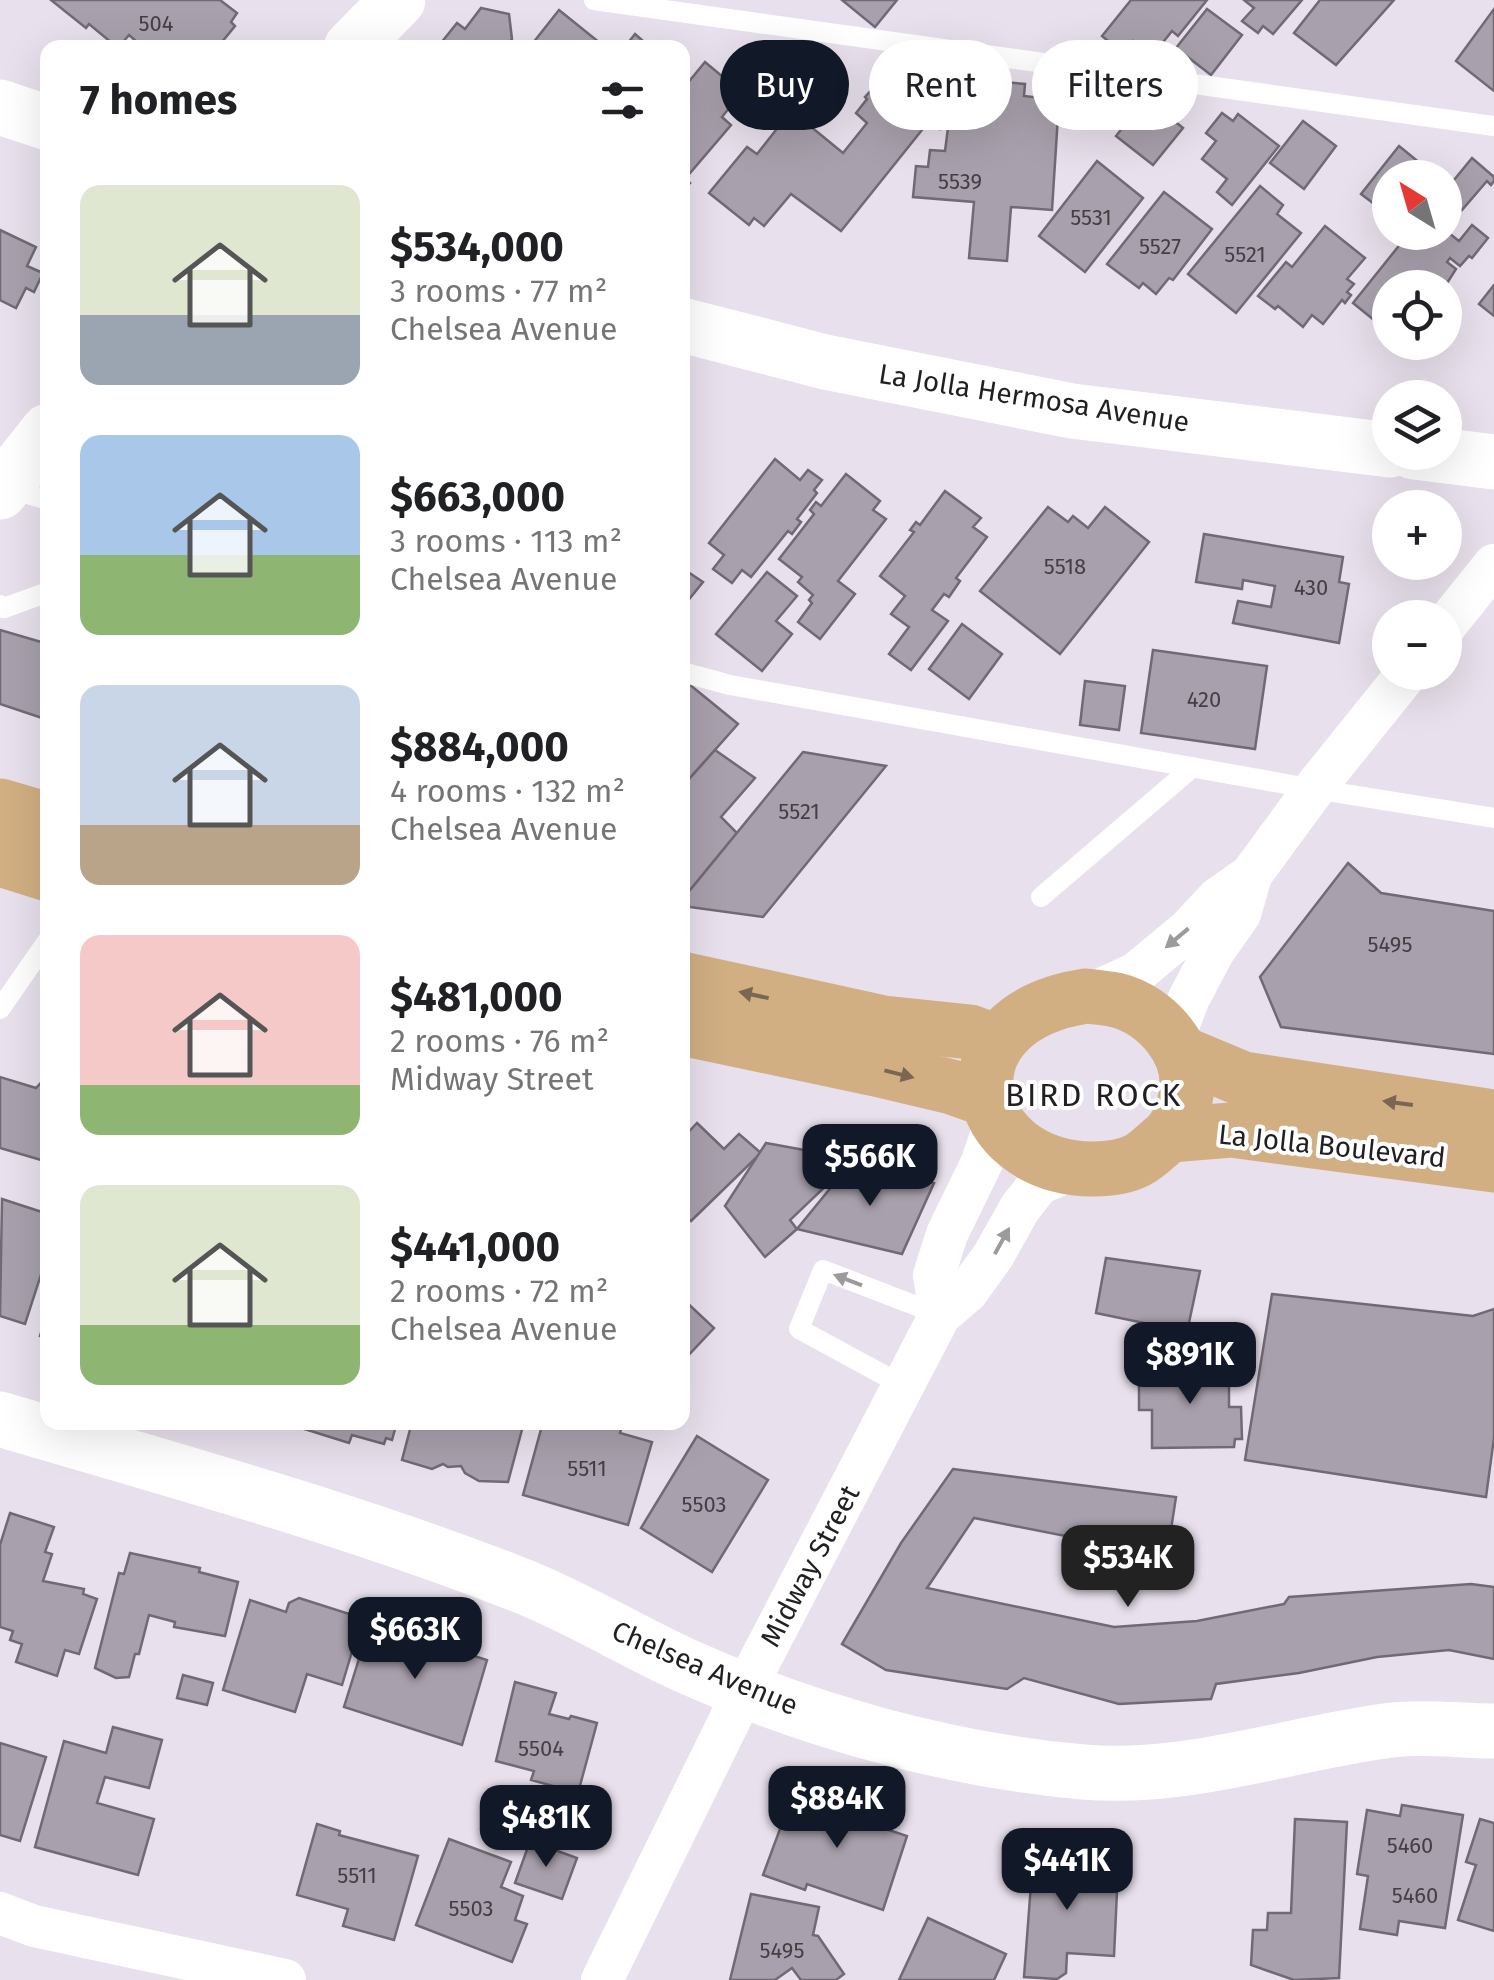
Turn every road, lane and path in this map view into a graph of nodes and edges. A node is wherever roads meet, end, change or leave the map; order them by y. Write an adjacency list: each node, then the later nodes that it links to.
1 (398, 0): 3 (street)
2 (594, 0): 6 (lane)
3 (360, 40)
4 (0, 107): 5 (street)
5 (40, 120)
6 (1494, 126)
7 (690, 327): 9 (street, La Jolla Hermosa Avenue)
8 (40, 447): 12 (street)
9 (1372, 448)
10 (1462, 458): 11 (street)
11 (1494, 462)
12 (17, 493)
13 (1494, 566): 15 (street)
14 (40, 595): 16 (lane)
15 (1462, 605)
16 (0, 606)
17 (690, 674): 19 (lane)
18 (1394, 690): 20 (street)
19 (1192, 768): 20 (lane); 27 (lane)
20 (1314, 789): 23 (lane); 26 (street)
21 (0, 806): 22 (main road)
22 (40, 818)
23 (1494, 818)
24 (0, 859): 25 (main road)
25 (40, 872)
26 (1251, 875): 30 (street, one-way to 30); 34 (street)
27 (1040, 897)
28 (40, 952): 31 (lane)
29 (690, 981): 33 (main road, one-way to 29)
30 (1086, 996): 33 (main road); 34 (main road)
31 (0, 1009)
32 (690, 1030): 35 (main road, one-way to 35)
33 (997, 1042): 35 (main road)
34 (1178, 1046): 36 (main road, La Jolla Boulevard, one-way to 34); 37 (main road)
35 (991, 1108): 39 (main road); 40 (street, Midway Street)
36 (1494, 1117)
37 (1170, 1136): 38 (main road, La Jolla Boulevard); 39 (main road)
38 (1494, 1166)
39 (1076, 1168): 40 (street, Midway Street, one-way to 39)
40 (940, 1314): 41 (street, Midway Street); 41 (lane, one-way to 41)
41 (904, 1386): 43 (street, Midway Street)
42 (0, 1419): 43 (street, Chelsea Avenue)
43 (744, 1690): 44 (street, Chelsea Avenue); 47 (street, Midway Street)
44 (1494, 1731)
45 (0, 1913): 46 (street)
46 (285, 1980)
47 (602, 1980)

